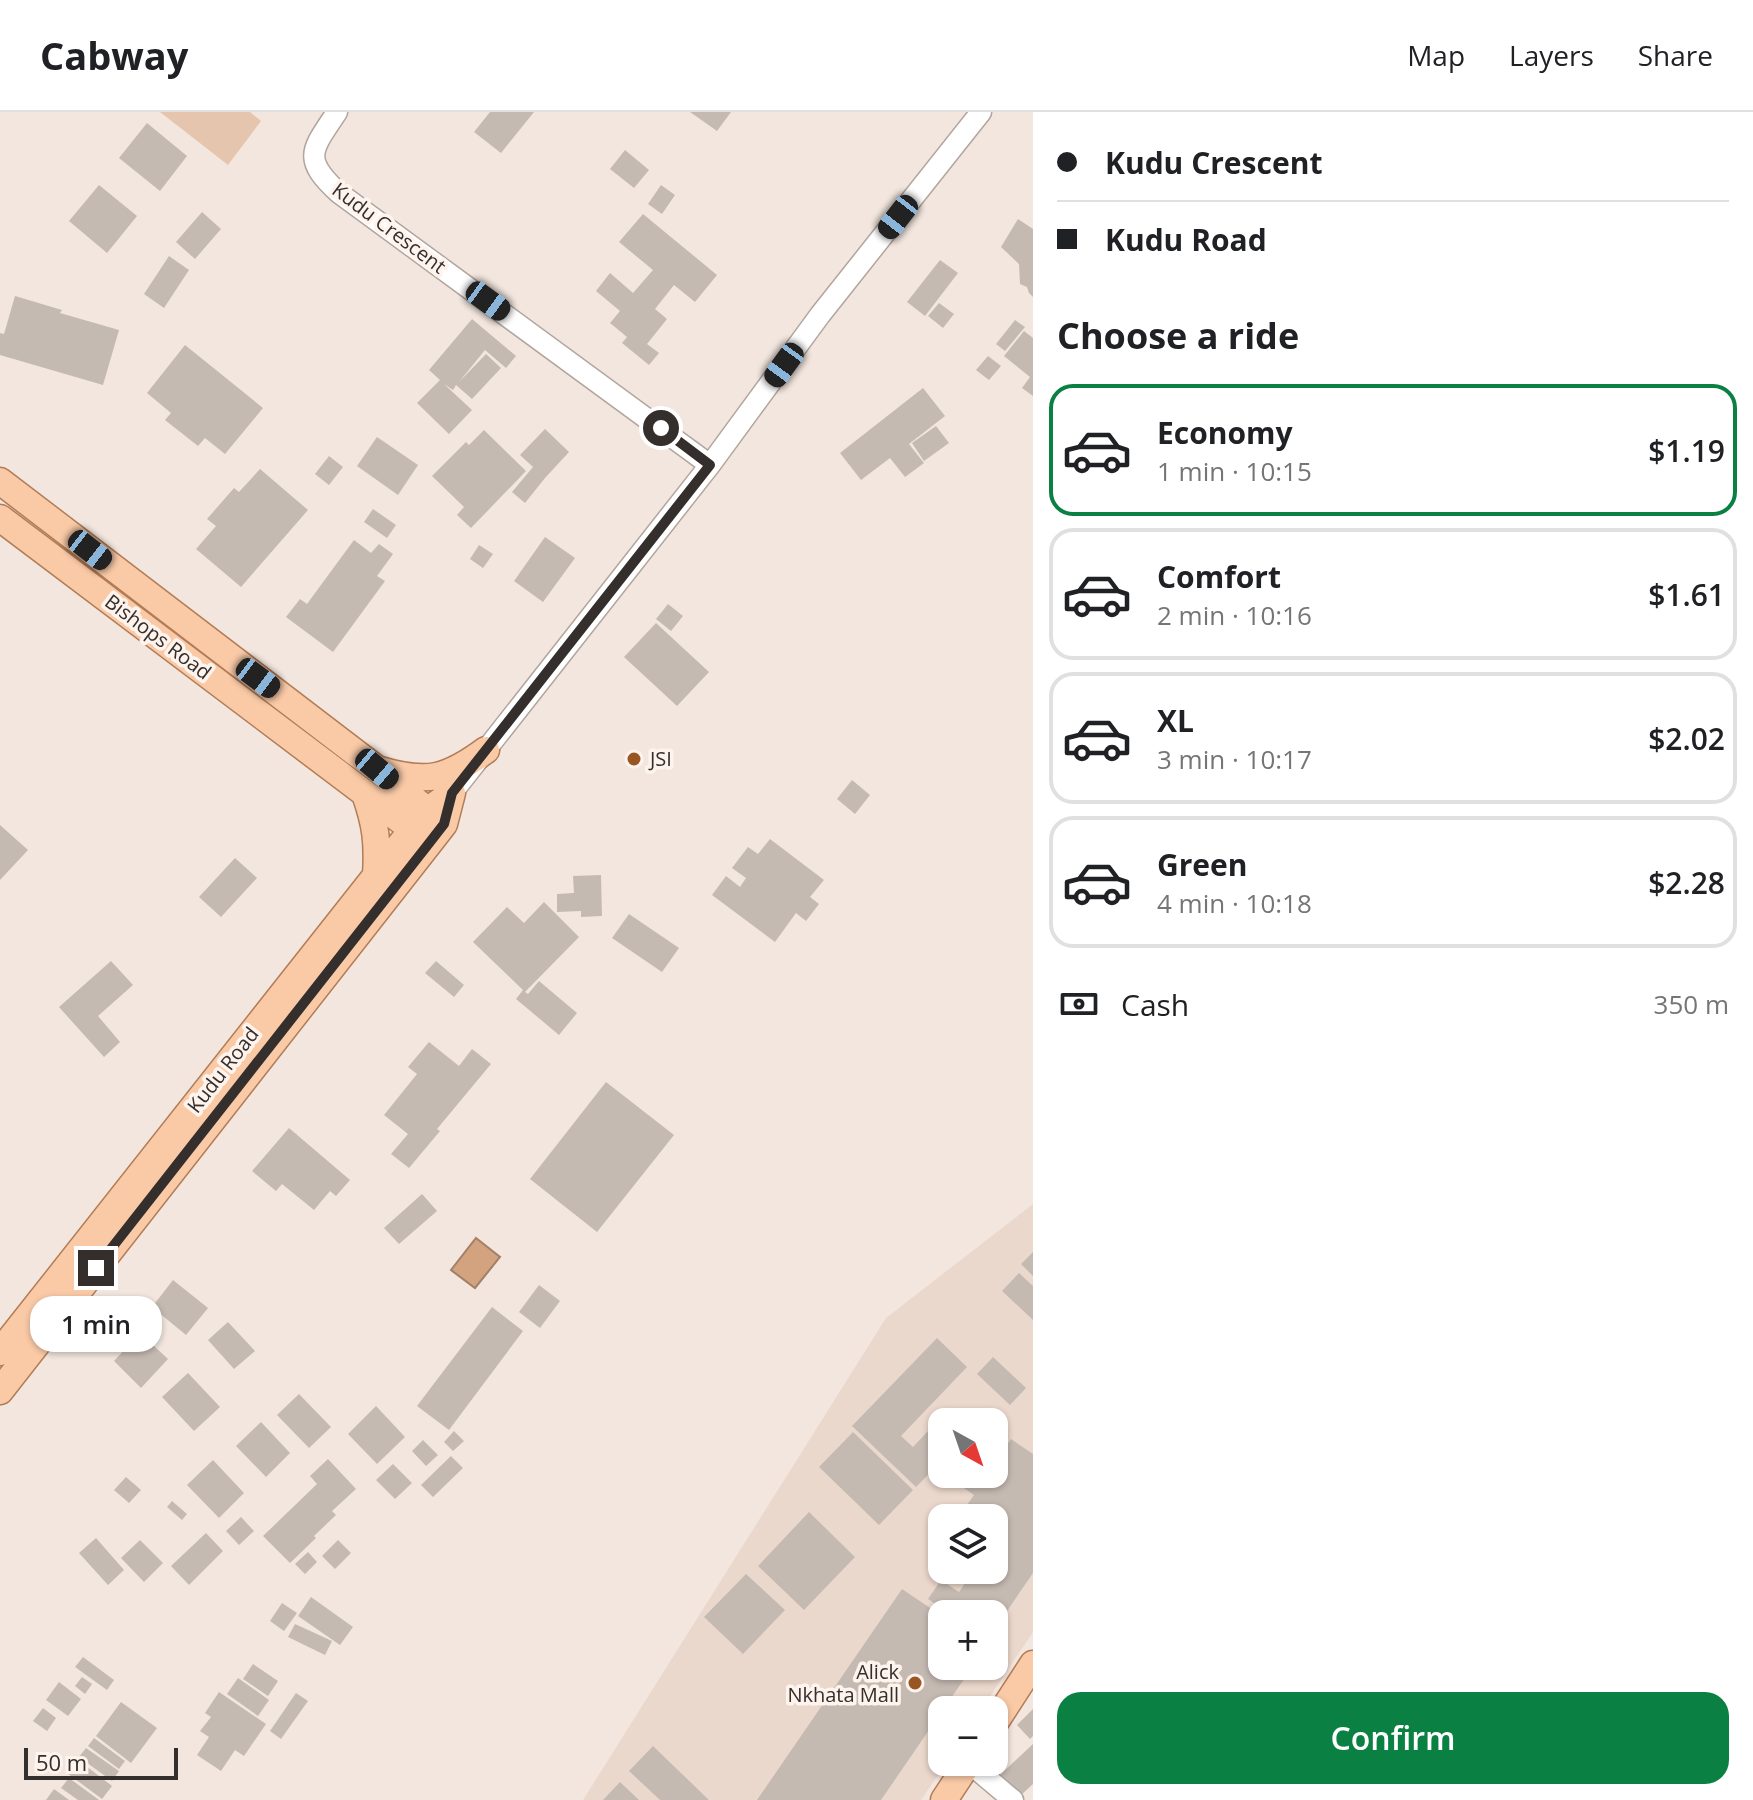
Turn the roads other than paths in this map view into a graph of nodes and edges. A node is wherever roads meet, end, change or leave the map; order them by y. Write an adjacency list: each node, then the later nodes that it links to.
1 (337, 112): 3 (street, Kudu Crescent)
2 (981, 112): 3 (street, Kudu Road)
3 (710, 465): 6 (street, Kudu Road)
4 (0, 481): 7 (main road, Bishops Road)
5 (0, 518): 9 (main road, Bishops Road)
6 (486, 750): 7 (main road); 8 (street, Kudu Road)
7 (377, 769): 10 (main road, Bishops Road)
8 (452, 793): 10 (main road, Kudu Road)
9 (365, 794): 10 (main road, Bishops Road); 11 (main road)
10 (428, 827): 11 (main road, Kudu Road); 13 (main road, Kudu Road)
11 (376, 876): 12 (main road, Kudu Road)
12 (0, 1352)
13 (0, 1391)
14 (1033, 1664): 15 (main road)
15 (1008, 1702)
16 (960, 1776): 18 (main road)
17 (985, 1776): 19 (street)
18 (944, 1800)
19 (1013, 1800)

